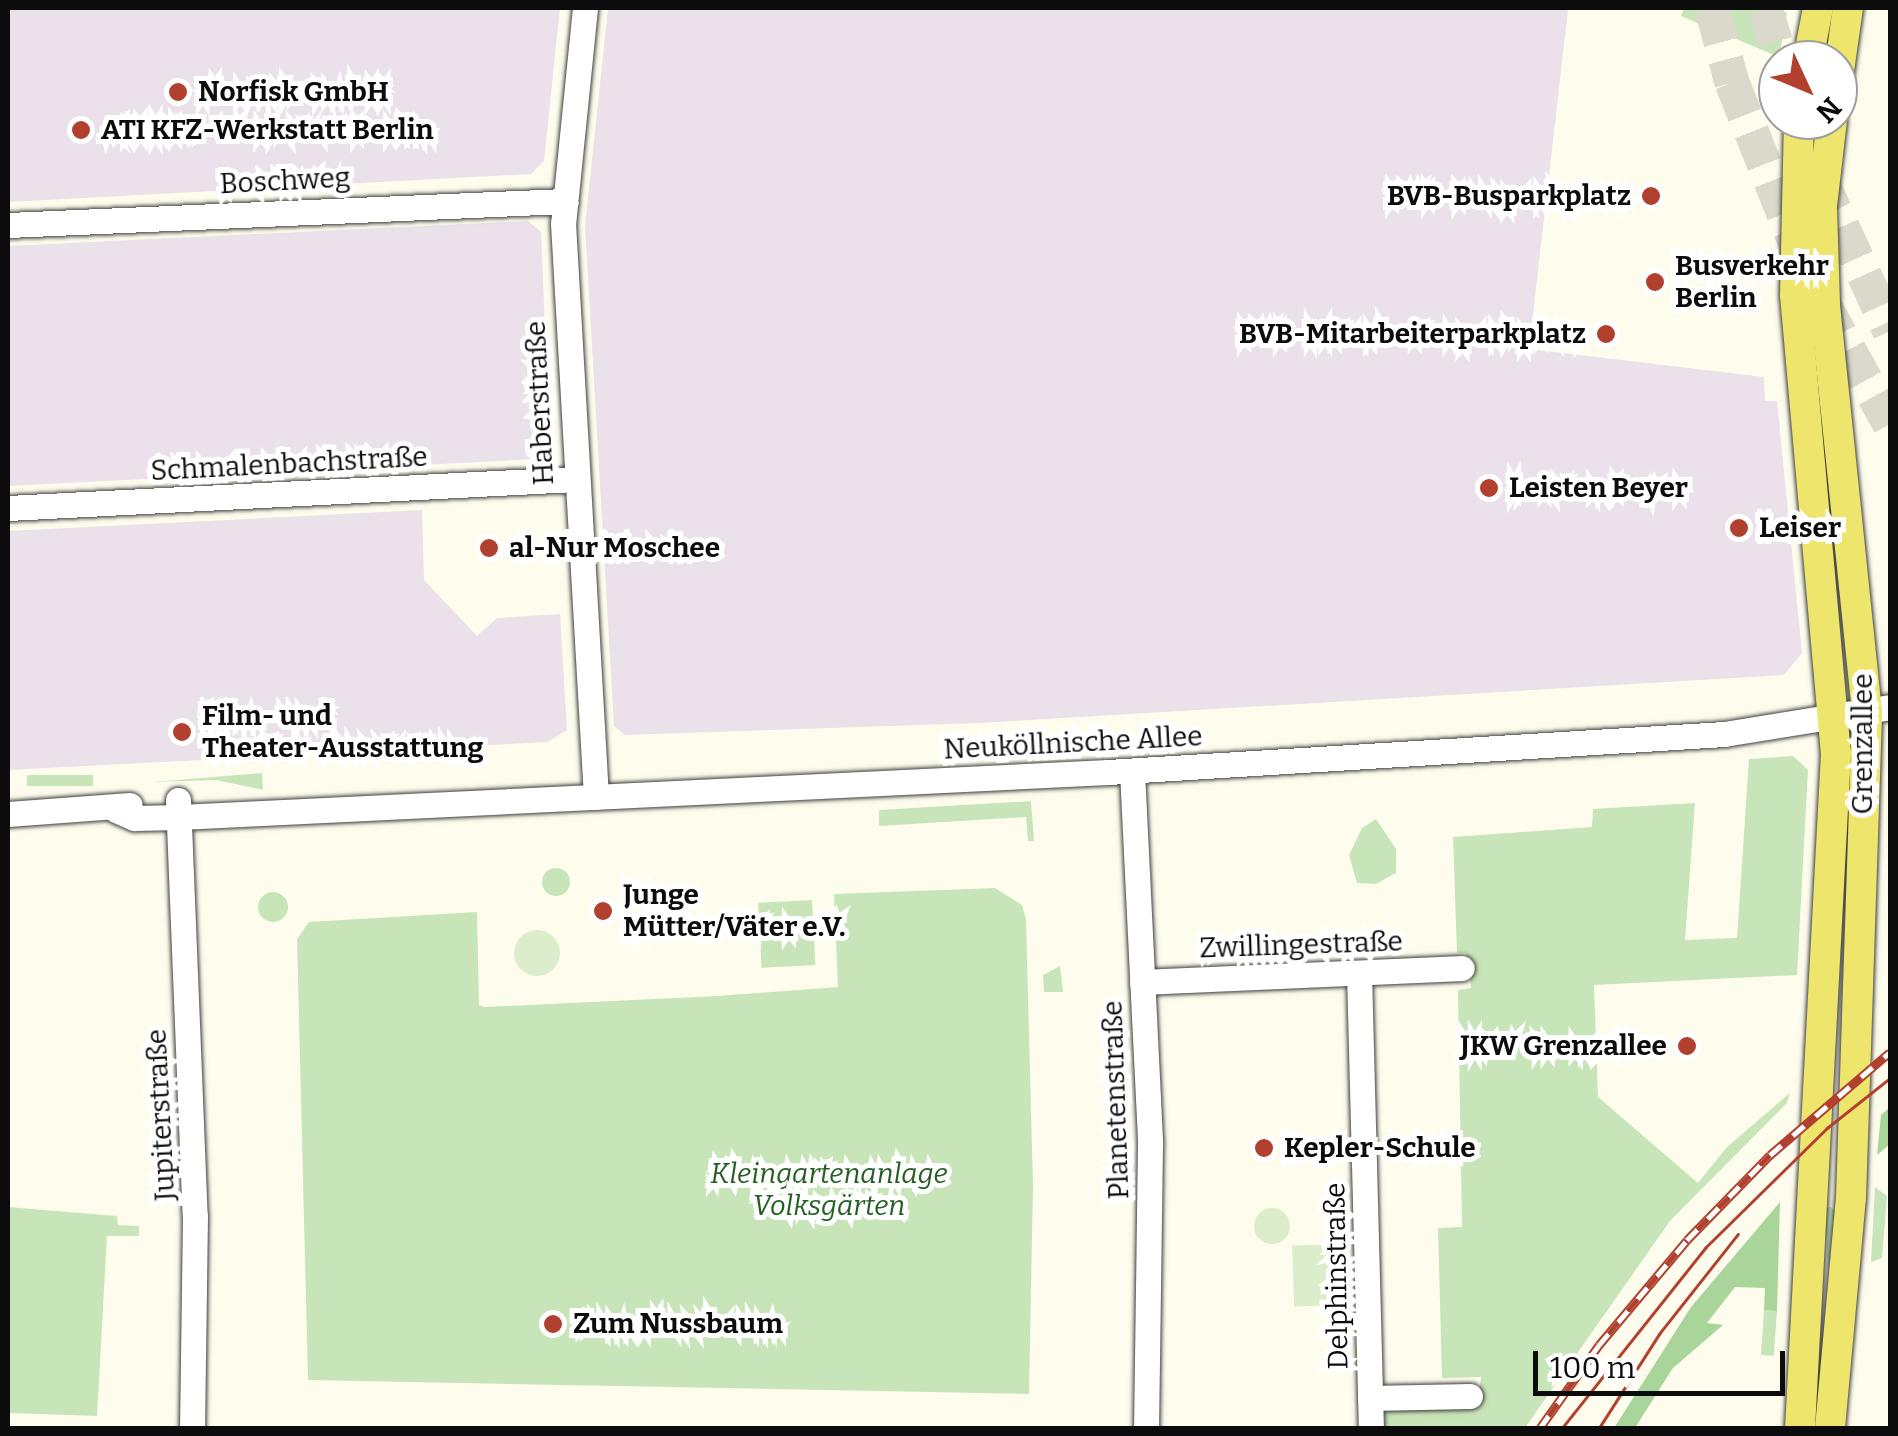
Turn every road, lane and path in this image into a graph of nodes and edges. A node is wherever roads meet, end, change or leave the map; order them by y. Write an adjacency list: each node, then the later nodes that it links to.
1 (584, 8): 8 (street, Haberstraße)
2 (1818, 8): 4 (main road)
3 (1848, 8): 5 (main road)
4 (1811, 40)
5 (1844, 40)
6 (1798, 140): 13 (main road, Grenzallee)
7 (1830, 140): 12 (main road, Grenzallee)
8 (565, 200): 9 (street, Boschweg); 10 (street, Haberstraße)
9 (8, 224)
10 (574, 479): 11 (street, Schmalenbachstraße); 15 (street, Haberstraße)
11 (8, 508)
12 (1879, 709): 13 (street, Neuköllnische Allee); 22 (main road, Grenzallee)
13 (1835, 718): 14 (street, Neuköllnische Allee); 21 (main road, Grenzallee)
14 (1132, 771): 15 (street, Neuköllnische Allee); 20 (street, Planetenstraße)
15 (596, 797): 16 (street, Neuköllnische Allee)
16 (179, 809): 17 (street, Neuköllnische Allee); 25 (street, Jupiterstraße)
17 (8, 814)
18 (1462, 968): 19 (street, Zwillingestraße)
19 (1359, 972): 20 (street, Zwillingestraße); 24 (street, Delphinstraße)
20 (1142, 982): 26 (street, Planetenstraße)
21 (1816, 1197): 22 (main road); 28 (main road, Grenzallee)
22 (1851, 1198): 29 (main road, Grenzallee)
23 (1470, 1396): 24 (street, Delphinstraße)
24 (1370, 1398): 27 (street, Delphinstraße)
25 (192, 1428)
26 (1146, 1428)
27 (1370, 1428)
28 (1800, 1428)
29 (1830, 1428)

